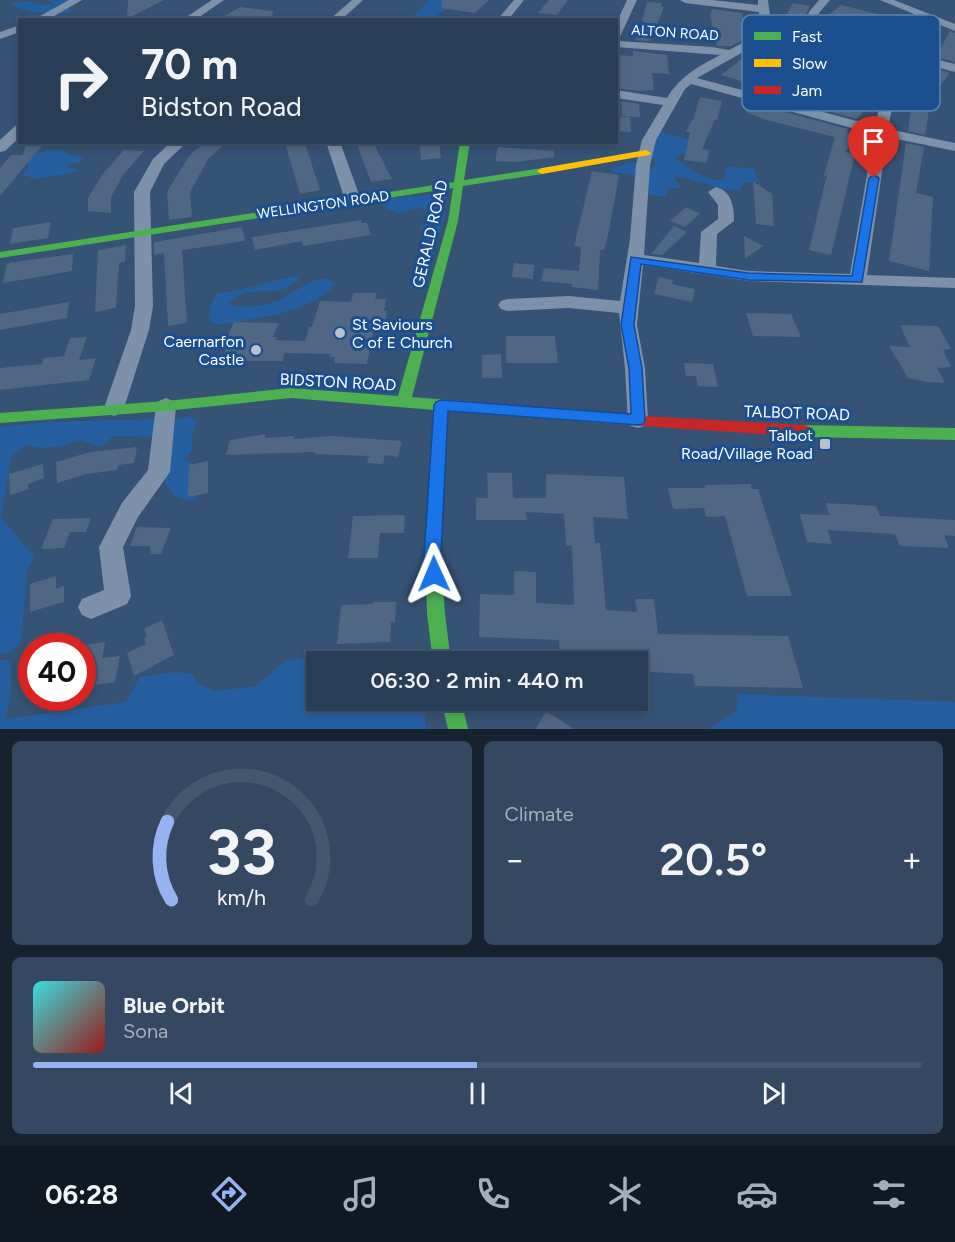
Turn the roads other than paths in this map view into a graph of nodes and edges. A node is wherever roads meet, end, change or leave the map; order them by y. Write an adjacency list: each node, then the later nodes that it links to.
1 (77, 0): 12 (street)
2 (219, 0): 13 (street)
3 (358, 0): 14 (street)
4 (519, 0): 15 (street)
5 (632, 0): 17 (street)
6 (692, 0): 9 (street)
7 (825, 0): 10 (street)
8 (885, 0): 11 (street)
9 (764, 5)
10 (813, 15)
11 (926, 15)
12 (42, 18)
13 (190, 18)
14 (336, 18)
15 (504, 18)
16 (18, 28): 18 (street)
17 (618, 33)
18 (0, 36)
19 (618, 44): 21 (street, ALTON ROAD)
20 (742, 48): 21 (street)
21 (732, 54): 24 (street)
22 (940, 64): 23 (street)
23 (955, 68)
24 (688, 79): 26 (street); 27 (street)
25 (618, 94): 27 (street)
26 (742, 94)
27 (670, 102): 39 (street)
28 (805, 111): 33 (street)
29 (884, 111): 33 (street)
30 (18, 123): 31 (street)
31 (0, 125)
32 (18, 131): 38 (street)
33 (881, 132): 37 (street); 47 (street)
34 (178, 144): 43 (street)
35 (334, 144): 42 (street)
36 (465, 144): 40 (street, GERALD ROAD)
37 (955, 147)
38 (0, 148)
39 (646, 153): 40 (street, WELLINGTON ROAD); 45 (street)
40 (458, 184): 42 (street, WELLINGTON ROAD); 51 (street, GERALD ROAD)
41 (716, 192): 46 (street)
42 (353, 200): 43 (street, WELLINGTON ROAD)
43 (141, 232): 44 (street, WELLINGTON ROAD); 54 (street)
44 (0, 255)
45 (635, 259): 46 (street); 50 (street)
46 (707, 271): 47 (street)
47 (858, 279): 48 (street)
48 (955, 283)
49 (507, 305): 50 (street)
50 (628, 308): 56 (street)
51 (404, 402): 52 (street, BIDSTON ROAD); 53 (street, BIDSTON ROAD)
52 (441, 405): 56 (street, BIDSTON ROAD); 59 (street)
53 (166, 406): 54 (street, BIDSTON ROAD); 58 (street)
54 (114, 408): 55 (street, BIDSTON ROAD)
55 (0, 418)
56 (638, 420): 57 (street, TALBOT ROAD)
57 (955, 434)
58 (91, 607)
59 (441, 651)
60 (454, 711): 61 (street)
61 (458, 729)

